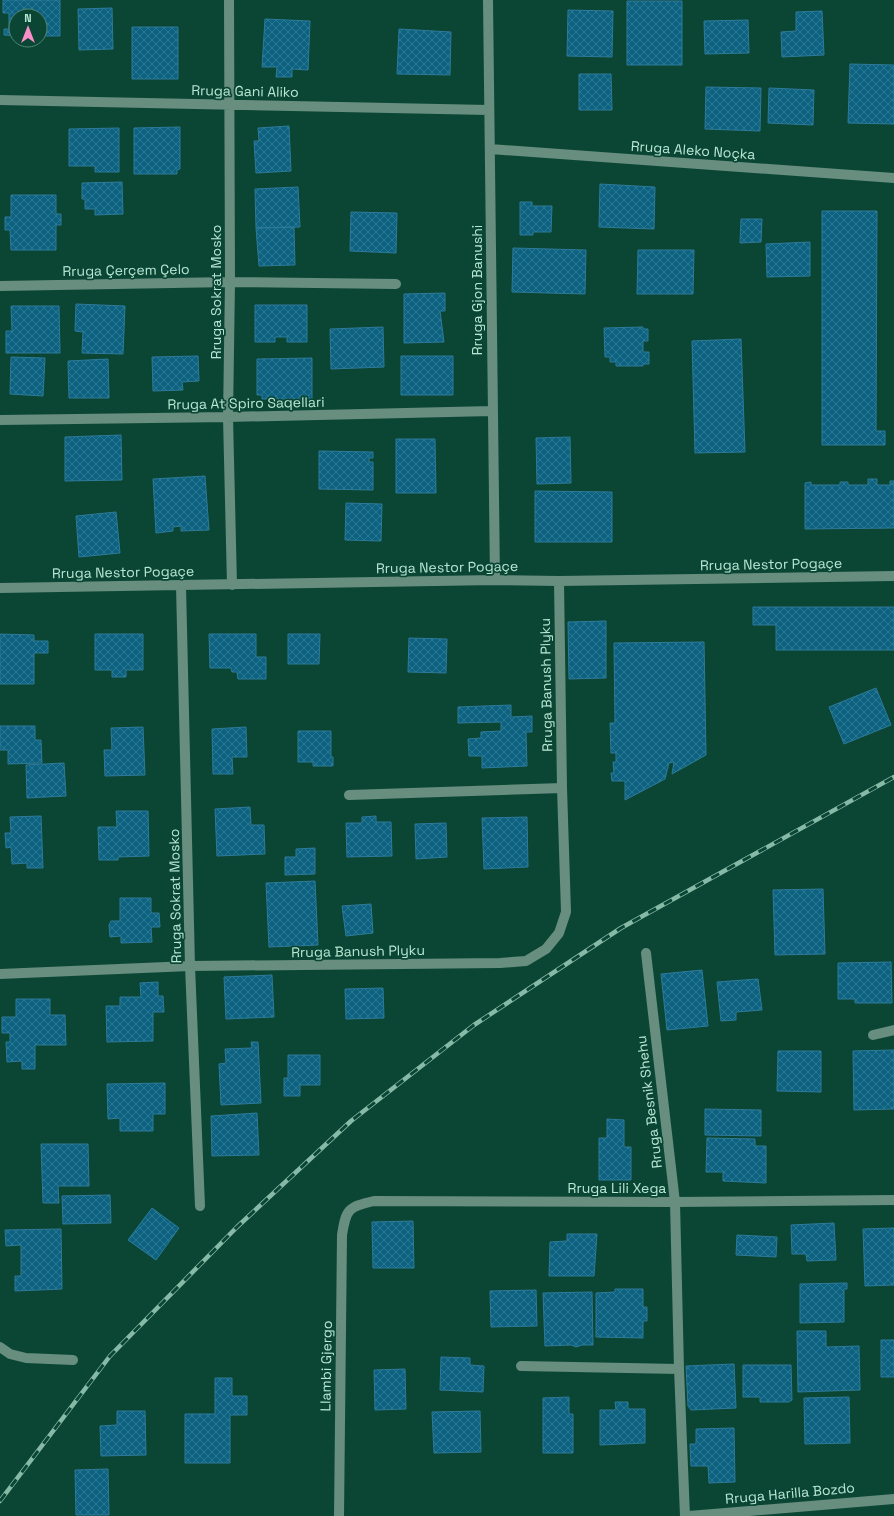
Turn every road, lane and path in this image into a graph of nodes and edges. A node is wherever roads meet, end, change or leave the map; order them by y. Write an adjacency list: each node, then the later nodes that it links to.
1 (229, 0): 4 (street, Rruga Sokrat Mosko)
2 (488, 0): 5 (street, Rruga Gjon Banushi)
3 (0, 100): 4 (street, Rruga Gani Aliko)
4 (230, 104): 5 (street, Rruga Gani Aliko); 8 (street, Rruga Sokrat Mosko)
5 (489, 110): 6 (street, Rruga Gjon Banushi)
6 (490, 149): 7 (street, Rruga Aleko Noçka); 11 (street, Rruga Gjon Banushi)
7 (894, 178)
8 (230, 282): 9 (street, Rruga Çerçem Çelo); 10 (street, Rruga Çerçem Çelo); 12 (street, Rruga Sokrat Mosko)
9 (396, 284)
10 (0, 286)
11 (492, 411): 12 (street, Rruga At Spiro Saqellari); 15 (street, Rruga Gjon Banushi)
12 (228, 417): 13 (street, Rruga At Spiro Saqellari); 17 (street, Rruga Sokrat Mosko)
13 (0, 420)
14 (894, 576): 16 (street, Rruga Nestor Pogaçe)
15 (495, 580): 16 (street, Rruga Nestor Pogaçe); 17 (street, Rruga Nestor Pogaçe)
16 (559, 581): 20 (street, Rruga Banush Plyku)
17 (232, 585): 18 (street, Rruga Nestor Pogaçe)
18 (181, 586): 19 (street, Rruga Nestor Pogaçe); 23 (street, Rruga Sokrat Mosko)
19 (0, 588)
20 (562, 788): 21 (street); 23 (street, Rruga Banush Plyku)
21 (349, 795)
22 (646, 953): 28 (street, Rruga Besnik Shehu)
23 (190, 966): 24 (street, Rruga Banush Plyku); 29 (street, Rruga Sokrat Mosko)
24 (0, 974)
25 (894, 1030): 26 (street)
26 (873, 1035)
27 (894, 1200): 28 (street, Rruga Lili Xega)
28 (675, 1202): 30 (street, Rruga Lili Xega); 34 (street, Rruga Besnik Shehu)
29 (200, 1206)
30 (345, 1216): 36 (street, Llambi Gjergo)
31 (0, 1347): 32 (street)
32 (73, 1360)
33 (521, 1366): 34 (street)
34 (679, 1369): 37 (street, Rruga Besnik Shehu)
35 (894, 1498): 38 (street, Rruga Harilla Bozdo)
36 (339, 1516)
37 (685, 1516)
38 (689, 1516)

